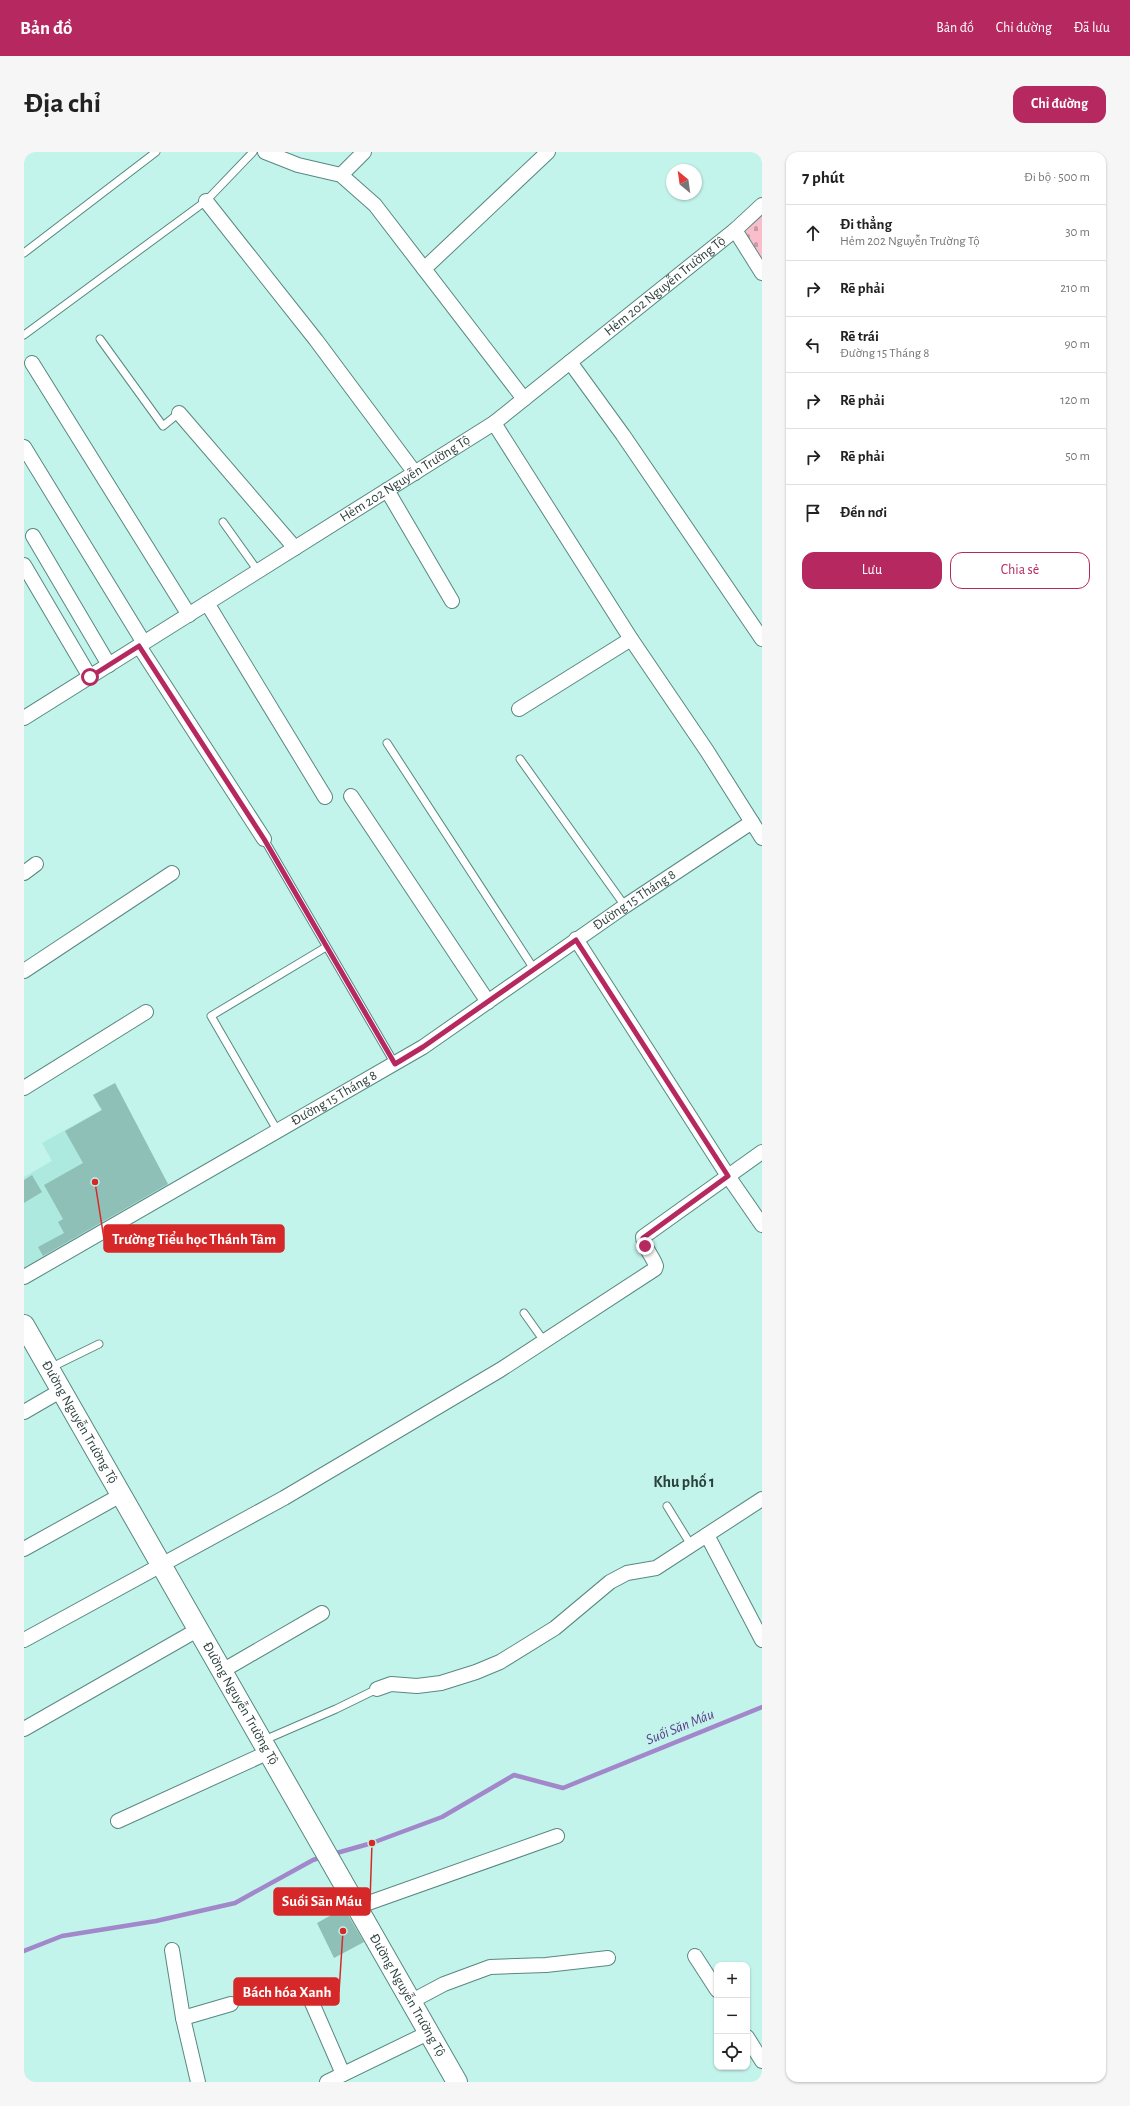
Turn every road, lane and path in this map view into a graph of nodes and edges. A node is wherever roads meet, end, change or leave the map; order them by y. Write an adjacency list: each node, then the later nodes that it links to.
1 (156, 152): 10 (lane)
2 (252, 152): 7 (lane)
3 (265, 152): 6 (street)
4 (364, 152): 6 (street)
5 (548, 152): 11 (street)
6 (341, 175): 11 (street)
7 (206, 201): 13 (lane); 21 (street)
8 (762, 205): 9 (street, Hẻm 202 Nguyễn Trường Tộ)
9 (735, 230): 12 (street); 15 (street, Hẻm 202 Nguyễn Trường Tộ)
10 (24, 253)
11 (424, 269): 17 (street)
12 (762, 273)
13 (24, 335)
14 (100, 339): 18 (lane)
15 (570, 362): 17 (street, Hẻm 202 Nguyễn Trường Tộ); 32 (street)
16 (32, 363): 30 (street)
17 (524, 399): 19 (street, Hẻm 202 Nguyễn Trường Tộ)
18 (179, 413): 25 (street)
19 (494, 423): 21 (street, Hẻm 202 Nguyễn Trường Tộ); 31 (street)
20 (24, 447): 33 (street)
21 (415, 473): 22 (street, Hẻm 202 Nguyễn Trường Tộ)
22 (387, 490): 25 (street, Hẻm 202 Nguyễn Trường Tộ); 28 (street)
23 (223, 522): 27 (lane)
24 (33, 536): 34 (street)
25 (295, 548): 27 (street, Hẻm 202 Nguyễn Trường Tộ)
26 (24, 564): 35 (street)
27 (258, 570): 29 (street, Hẻm 202 Nguyễn Trường Tộ)
28 (452, 601)
29 (207, 603): 30 (street, Hẻm 202 Nguyễn Trường Tộ); 41 (street)
30 (189, 615): 33 (street, Hẻm 202 Nguyễn Trường Tộ)
31 (631, 639): 36 (street); 42 (street)
32 (762, 639)
33 (141, 644): 34 (street, Hẻm 202 Nguyễn Trường Tộ); 44 (street)
34 (109, 665): 35 (street, Hẻm 202 Nguyễn Trường Tộ)
35 (90, 677): 37 (street, Hẻm 202 Nguyễn Trường Tộ)
36 (519, 710)
37 (25, 717)
38 (387, 743): 51 (lane)
39 (520, 759): 48 (lane)
40 (351, 796): 53 (street)
41 (325, 797)
42 (752, 822): 43 (street); 48 (street, Đường 15 Tháng 8)
43 (762, 838)
44 (264, 839): 50 (lane)
45 (36, 864): 46 (street)
46 (24, 872)
47 (172, 873): 52 (street)
48 (625, 906): 49 (street, Đường 15 Tháng 8)
49 (576, 940): 51 (street, Đường 15 Tháng 8); 59 (street)
50 (326, 947): 55 (lane); 57 (lane)
51 (534, 969): 53 (street, Đường 15 Tháng 8)
52 (24, 971)
53 (488, 1002): 55 (street, Đường 15 Tháng 8)
54 (146, 1012): 56 (street)
55 (395, 1064): 57 (street, Đường 15 Tháng 8)
56 (24, 1088)
57 (277, 1130): 61 (street, Đường 15 Tháng 8)
58 (762, 1152): 59 (street)
59 (728, 1176): 60 (street); 64 (street)
60 (762, 1225)
61 (24, 1277)
62 (524, 1313): 64 (lane)
63 (24, 1325): 66 (main road, Đường Nguyễn Trường Tộ)
64 (544, 1341): 75 (street)
65 (99, 1344): 66 (lane)
66 (48, 1368): 67 (main road, Đường Nguyễn Trường Tộ)
67 (62, 1390): 68 (street); 69 (main road, Đường Nguyễn Trường Tộ)
68 (24, 1412)
69 (121, 1495): 74 (street); 75 (main road, Đường Nguyễn Trường Tộ)
70 (762, 1499): 72 (street)
71 (667, 1506): 73 (lane)
72 (707, 1535): 73 (street); 79 (street)
73 (691, 1545): 81 (street)
74 (24, 1549)
75 (162, 1565): 77 (main road, Đường Nguyễn Trường Tộ); 78 (street)
76 (322, 1613): 80 (street)
77 (199, 1629): 80 (main road, Đường Nguyễn Trường Tộ); 82 (street)
78 (24, 1640)
79 (762, 1640)
80 (222, 1671): 83 (main road, Đường Nguyễn Trường Tộ)
81 (377, 1689): 83 (lane)
82 (24, 1729)
83 (266, 1746): 84 (street); 86 (main road, Đường Nguyễn Trường Tộ)
84 (118, 1821)
85 (557, 1836): 86 (street)
86 (357, 1907): 92 (main road, Đường Nguyễn Trường Tộ)
87 (172, 1950): 94 (street)
88 (695, 1956): 90 (street)
89 (608, 1958): 92 (street)
90 (714, 1985)
91 (306, 1989): 98 (street)
92 (410, 2002): 95 (main road, Đường Nguyễn Trường Tộ)
93 (231, 2004): 94 (street)
94 (183, 2018): 99 (street)
95 (428, 2033): 98 (street); 101 (main road, Đường Nguyễn Trường Tộ)
96 (750, 2042): 97 (street)
97 (762, 2061)
98 (343, 2074): 100 (street)
99 (198, 2082)
100 (327, 2082)
101 (457, 2082)

